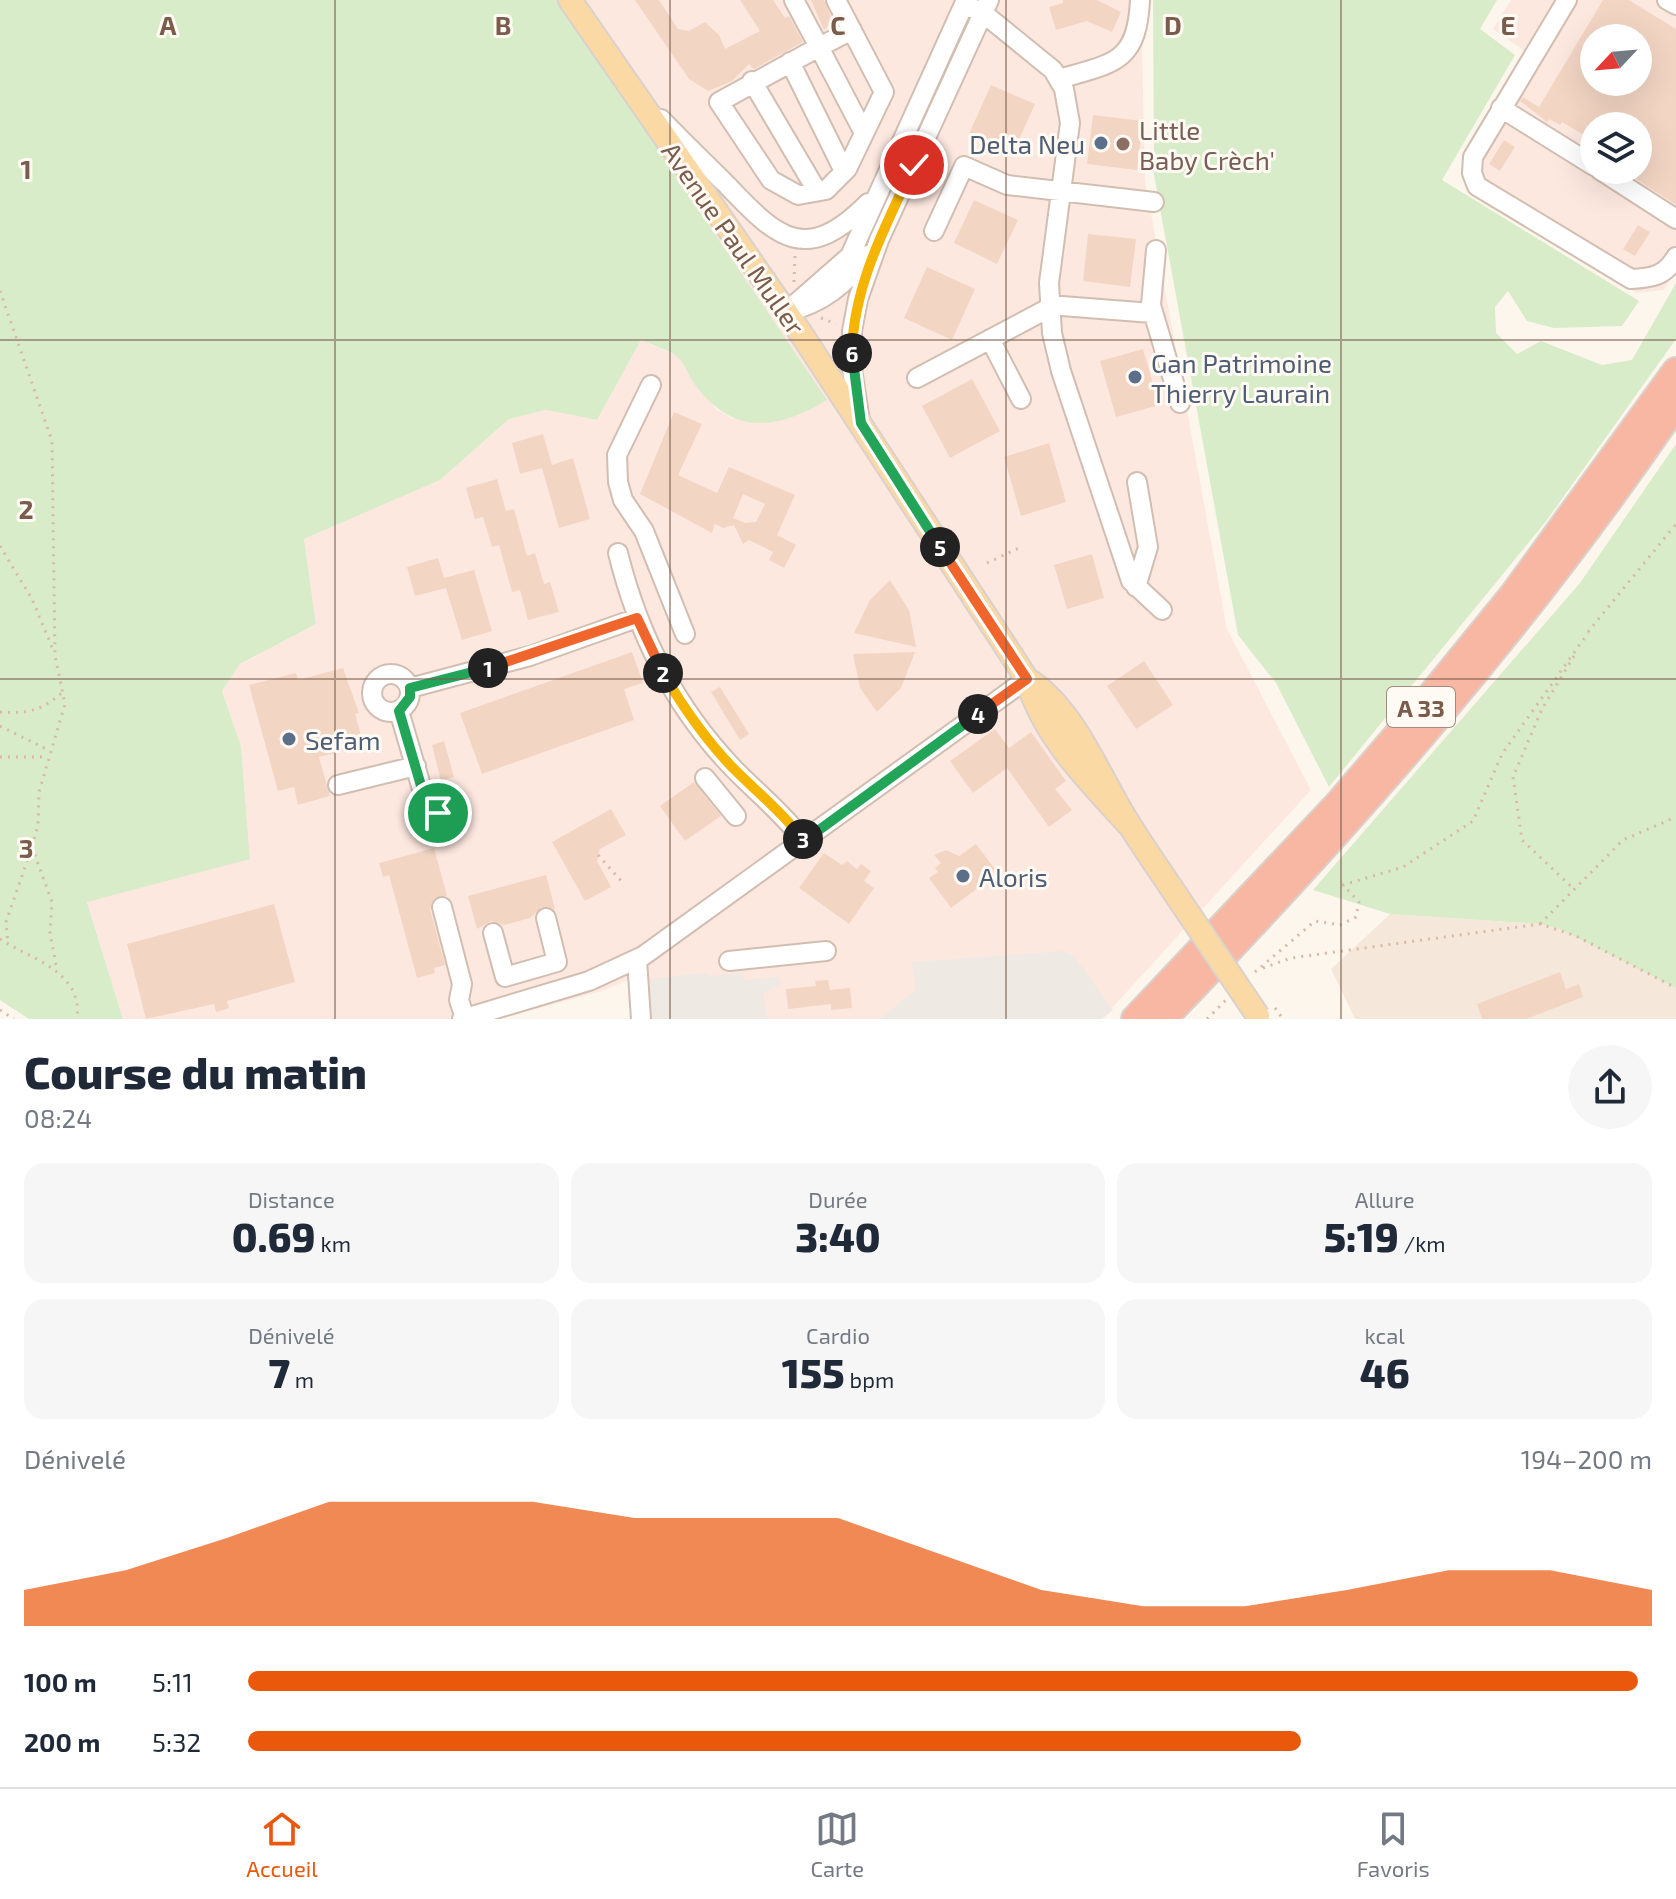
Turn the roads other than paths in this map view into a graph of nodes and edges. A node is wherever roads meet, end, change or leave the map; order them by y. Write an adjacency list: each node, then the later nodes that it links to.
1 (570, 0): 15 (main road, Avenue Paul Muller)
2 (794, 0): 11 (street)
3 (836, 0): 10 (street)
4 (1140, 0): 13 (street)
5 (1567, 0): 16 (street)
6 (1667, 0): 8 (street)
7 (965, 2): 9 (street); 23 (street)
8 (1676, 5)
9 (986, 7): 13 (street); 27 (street)
10 (852, 30): 11 (street); 17 (street)
11 (819, 47): 12 (street); 17 (street)
12 (790, 62): 14 (street); 19 (street)
13 (1059, 79): 22 (street)
14 (752, 81): 21 (street); 21 (street)
15 (625, 83): 23 (street); 31 (main road, Avenue Paul Muller)
16 (1501, 108): 18 (street); 29 (street)
17 (864, 133): 19 (street)
18 (1580, 157)
19 (844, 171): 21 (street)
20 (1622, 184): 25 (street)
21 (817, 191)
22 (1061, 191): 24 (street); 26 (street); 30 (street)
23 (875, 195): 31 (street)
24 (1154, 202)
25 (1676, 219)
26 (934, 231)
27 (879, 240): 31 (street); 40 (street)
28 (1156, 250): 32 (street)
29 (1676, 257)
30 (1049, 306): 32 (street); 33 (street); 43 (street)
31 (786, 312): 40 (main road, Avenue Paul Muller)
32 (1152, 313): 38 (street)
33 (990, 339): 35 (street); 37 (street)
34 (1676, 371): 67 (highway, A 33)
35 (917, 378)
36 (651, 385): 46 (street)
37 (1021, 399)
38 (1180, 403)
39 (1676, 404): 68 (highway, A 33)
40 (861, 423): 47 (main road, Avenue Paul Muller)
41 (1137, 482): 43 (street)
42 (618, 553): 45 (street)
43 (1136, 587): 44 (street)
44 (1162, 610)
45 (637, 618): 48 (street); 51 (street)
46 (685, 634)
47 (1027, 679): 55 (street); 64 (main road, Avenue Paul Muller, bridge)
48 (410, 688): 49 (street); 49 (street)
49 (399, 711): 50 (street)
50 (416, 766): 52 (street); 53 (street)
51 (734, 769): 54 (street); 55 (street)
52 (338, 785)
53 (450, 810)
54 (736, 816)
55 (804, 841): 60 (street)
56 (442, 907): 65 (street)
57 (546, 918): 62 (street)
58 (493, 933): 62 (street)
59 (826, 951): 61 (street)
60 (637, 960): 63 (street); 66 (street)
61 (729, 961)
62 (529, 970): 63 (street)
63 (536, 998): 65 (street)
64 (1259, 1017)
65 (464, 1018)
66 (641, 1019)
67 (1135, 1019)
68 (1163, 1019)

